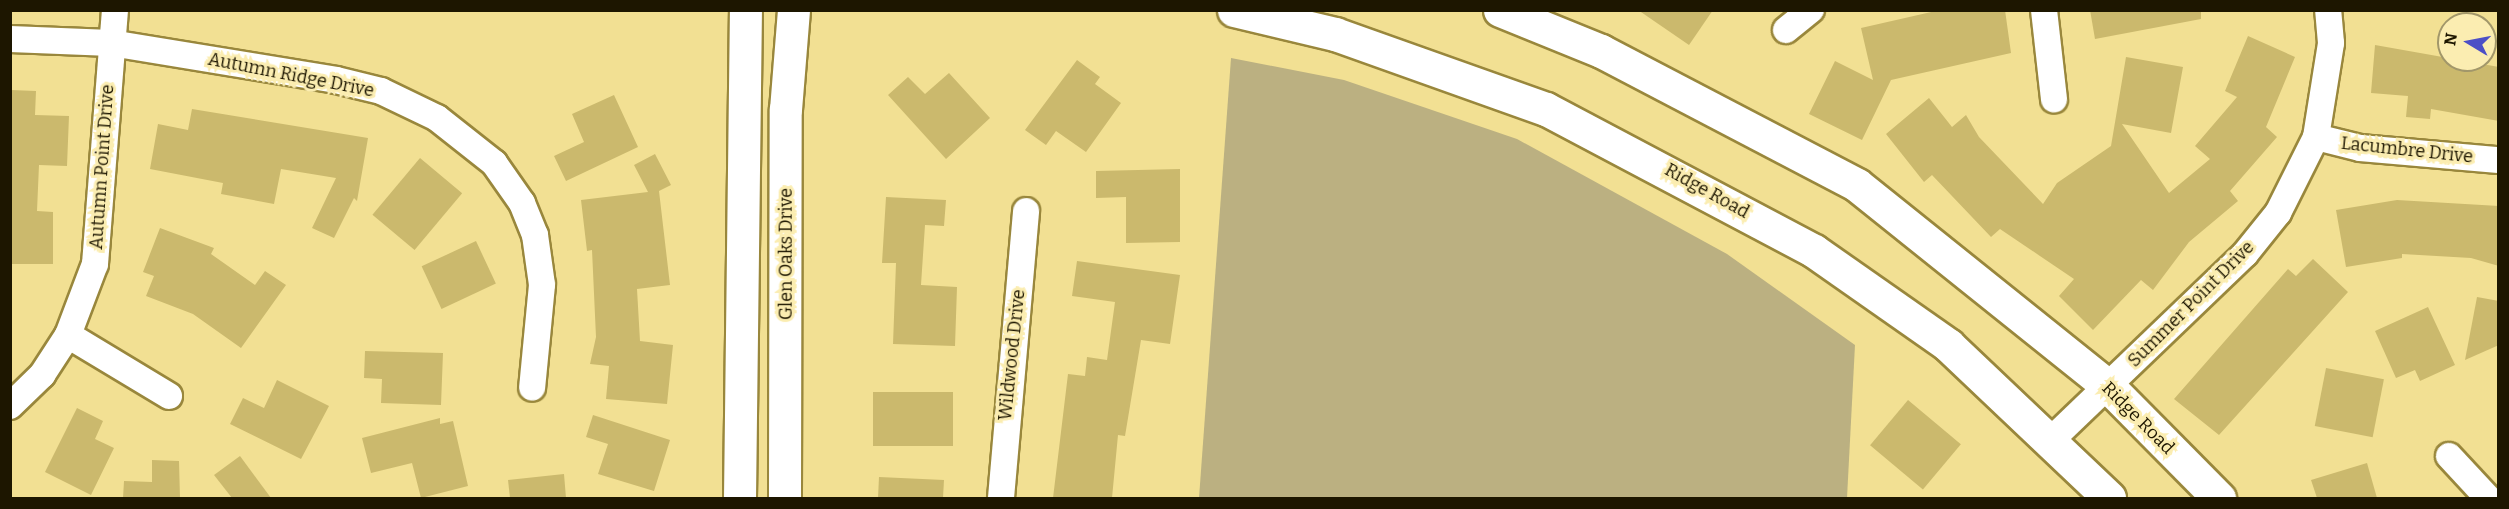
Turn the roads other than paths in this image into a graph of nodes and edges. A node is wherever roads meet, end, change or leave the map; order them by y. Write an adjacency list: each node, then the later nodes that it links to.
1 (115, 10): 11 (street, Autumn Point Drive)
2 (746, 10): 23 (street)
3 (794, 10): 24 (street, Glen Oaks Drive)
4 (1234, 10): 21 (main road, Ridge Road)
5 (1500, 10): 17 (main road, Ridge Road)
6 (1811, 10): 9 (street)
7 (2044, 10): 12 (street)
8 (2328, 10): 13 (street, Summer Point Drive)
9 (1786, 30)
10 (10, 39): 11 (street, Autumn Ridge Drive)
11 (111, 43): 16 (street, Autumn Point Drive); 18 (street, Autumn Ridge Drive)
12 (2054, 99)
13 (2316, 137): 14 (street, Lacumbre Drive); 17 (street, Summer Point Drive)
14 (2499, 160)
15 (1026, 211): 25 (street, Wildwood Drive)
16 (68, 335): 19 (street); 20 (street, Autumn Point Drive)
17 (2108, 386): 21 (street, Summer Point Drive); 27 (main road, Ridge Road)
18 (532, 388)
19 (169, 396)
20 (10, 406)
21 (2050, 441): 26 (main road, Ridge Road)
22 (2450, 456): 28 (street)
23 (740, 498)
24 (785, 498)
25 (1001, 498)
26 (2109, 498)
27 (2219, 498)
28 (2488, 498)

